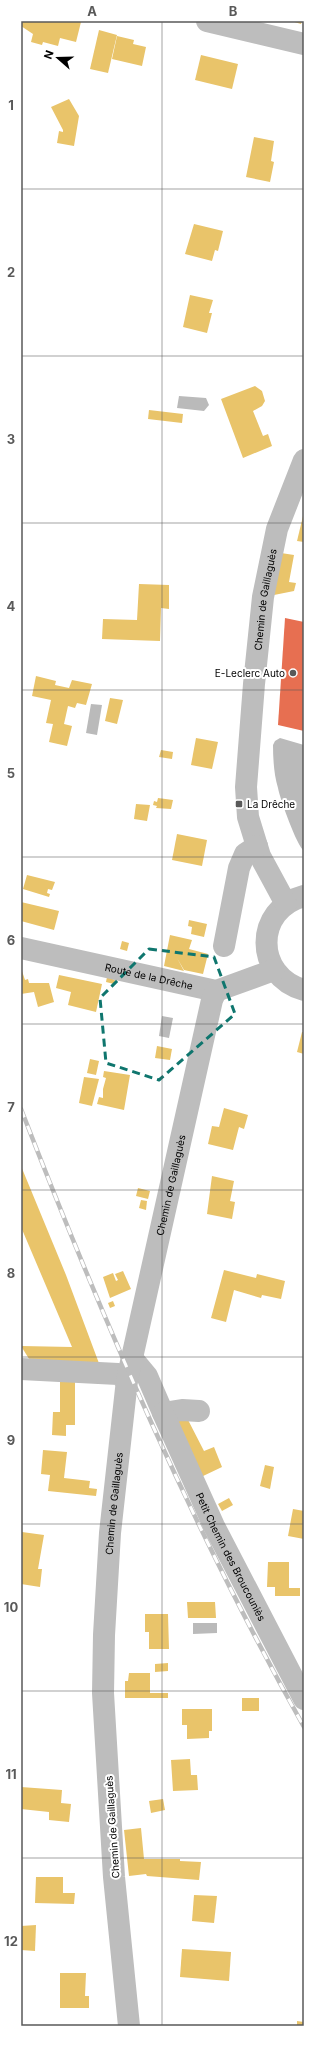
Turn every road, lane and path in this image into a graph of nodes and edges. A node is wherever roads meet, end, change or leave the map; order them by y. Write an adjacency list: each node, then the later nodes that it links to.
1 (207, 21): 2 (street)
2 (304, 44)
3 (304, 460): 4 (street, Chemin de Gaillaguès)
4 (257, 846): 5 (street, Chemin de Gaillaguès); 6 (street)
5 (295, 900): 8 (street)
6 (224, 946)
7 (21, 948): 10 (street, Route de la Drêche)
8 (274, 970): 9 (street); 10 (street)
9 (304, 990)
10 (216, 991): 11 (street, Chemin de Gaillaguès)
11 (132, 1358): 13 (street, Chemin de Gaillaguès); 15 (street, Petit Chemin des Broucouniès)
12 (21, 1369): 13 (street)
13 (127, 1380): 17 (street, Chemin de Gaillaguès)
14 (199, 1412): 15 (street)
15 (163, 1413): 16 (street, Petit Chemin des Broucouniès)
16 (304, 1699)
17 (129, 2026)

